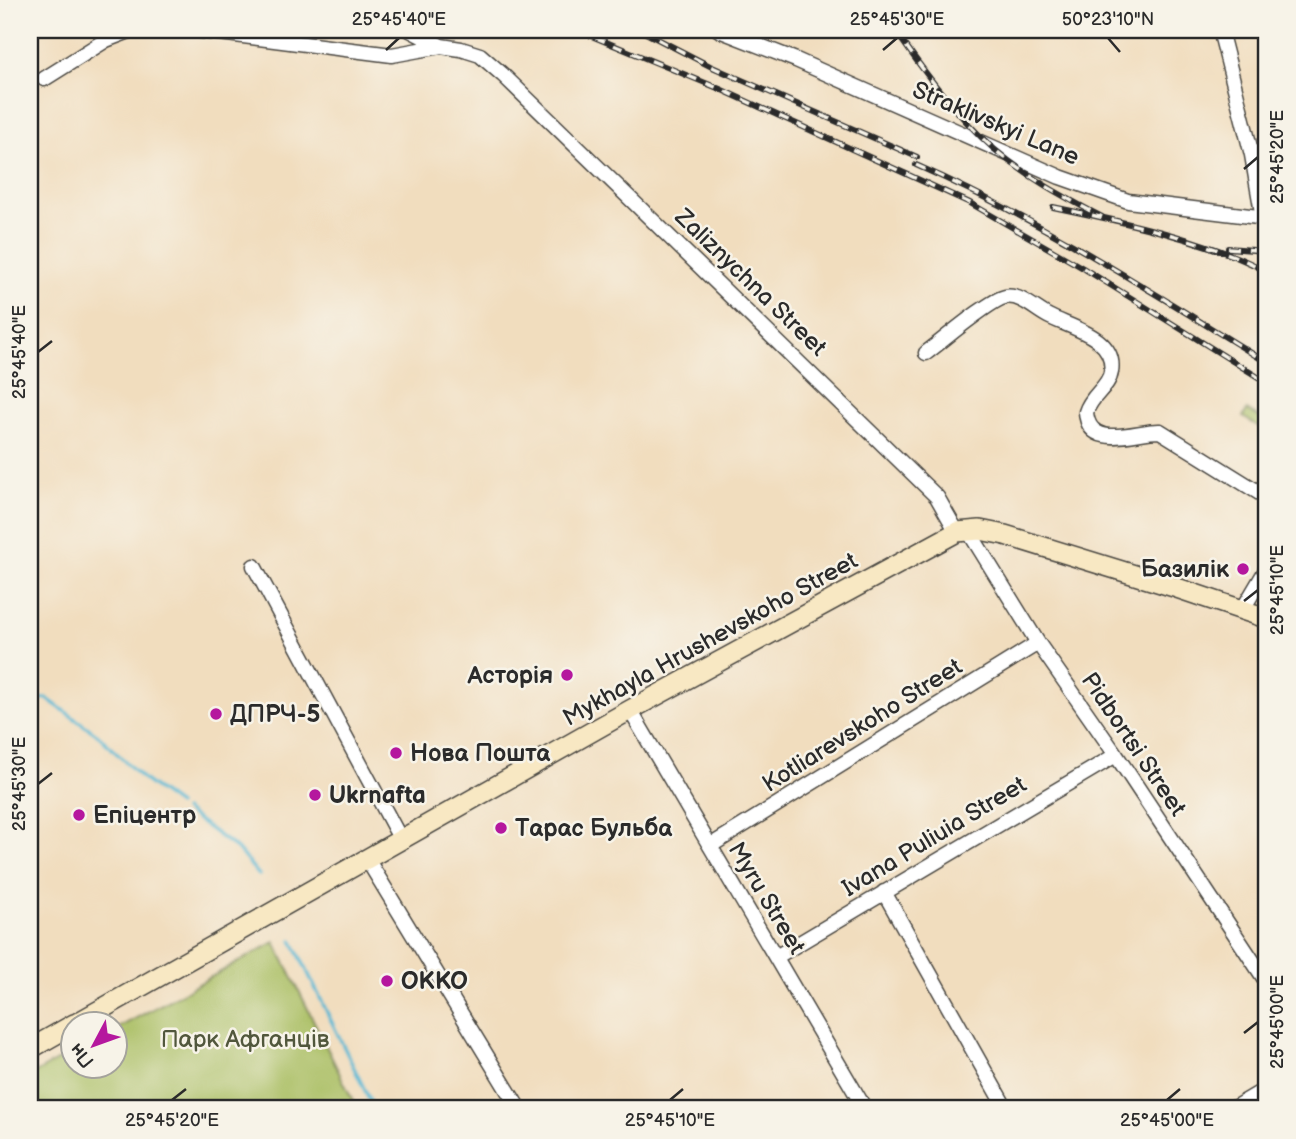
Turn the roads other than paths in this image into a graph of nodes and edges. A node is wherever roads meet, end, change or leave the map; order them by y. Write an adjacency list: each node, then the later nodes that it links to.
1 (132, 30): 7 (street)
2 (195, 30): 6 (street)
3 (410, 30): 6 (street)
4 (719, 30): 8 (street, Straklivskyi Lane)
5 (1220, 30): 8 (street)
6 (440, 46): 11 (street, Zaliznychna Street)
7 (44, 79)
8 (1265, 218)
9 (926, 354): 10 (street)
10 (1266, 497)
11 (962, 531): 14 (main road); 16 (street, Pidbortsi Street); 17 (main road, Mykhayla Hrushevskoho Street)
12 (254, 566): 19 (street)
13 (1266, 570): 14 (street)
14 (1243, 609): 15 (main road)
15 (1266, 618)
16 (1038, 643): 18 (street, Pidbortsi Street); 20 (street, Kotliarevskoho Street)
17 (630, 710): 19 (main road, Mykhayla Hrushevskoho Street); 20 (street, Myru Street)
18 (1116, 755): 22 (street, Ivana Puliuia Street); 24 (street, Pidbortsi Street)
19 (401, 840): 21 (main road, Mykhayla Hrushevskoho Street)
20 (710, 846): 23 (street, Myru Street)
21 (367, 859): 25 (main road, Mykhayla Hrushevskoho Street); 29 (street)
22 (884, 892): 23 (street, Ivana Puliuia Street); 31 (street)
23 (776, 957): 30 (street, Myru Street)
24 (1266, 981)
25 (99, 1010)
26 (60, 1032): 27 (main road, Mykhayla Hrushevskoho Street)
27 (30, 1049)
28 (1266, 1089): 32 (street)
29 (519, 1109)
30 (865, 1109)
31 (1006, 1109)
32 (1232, 1109)

